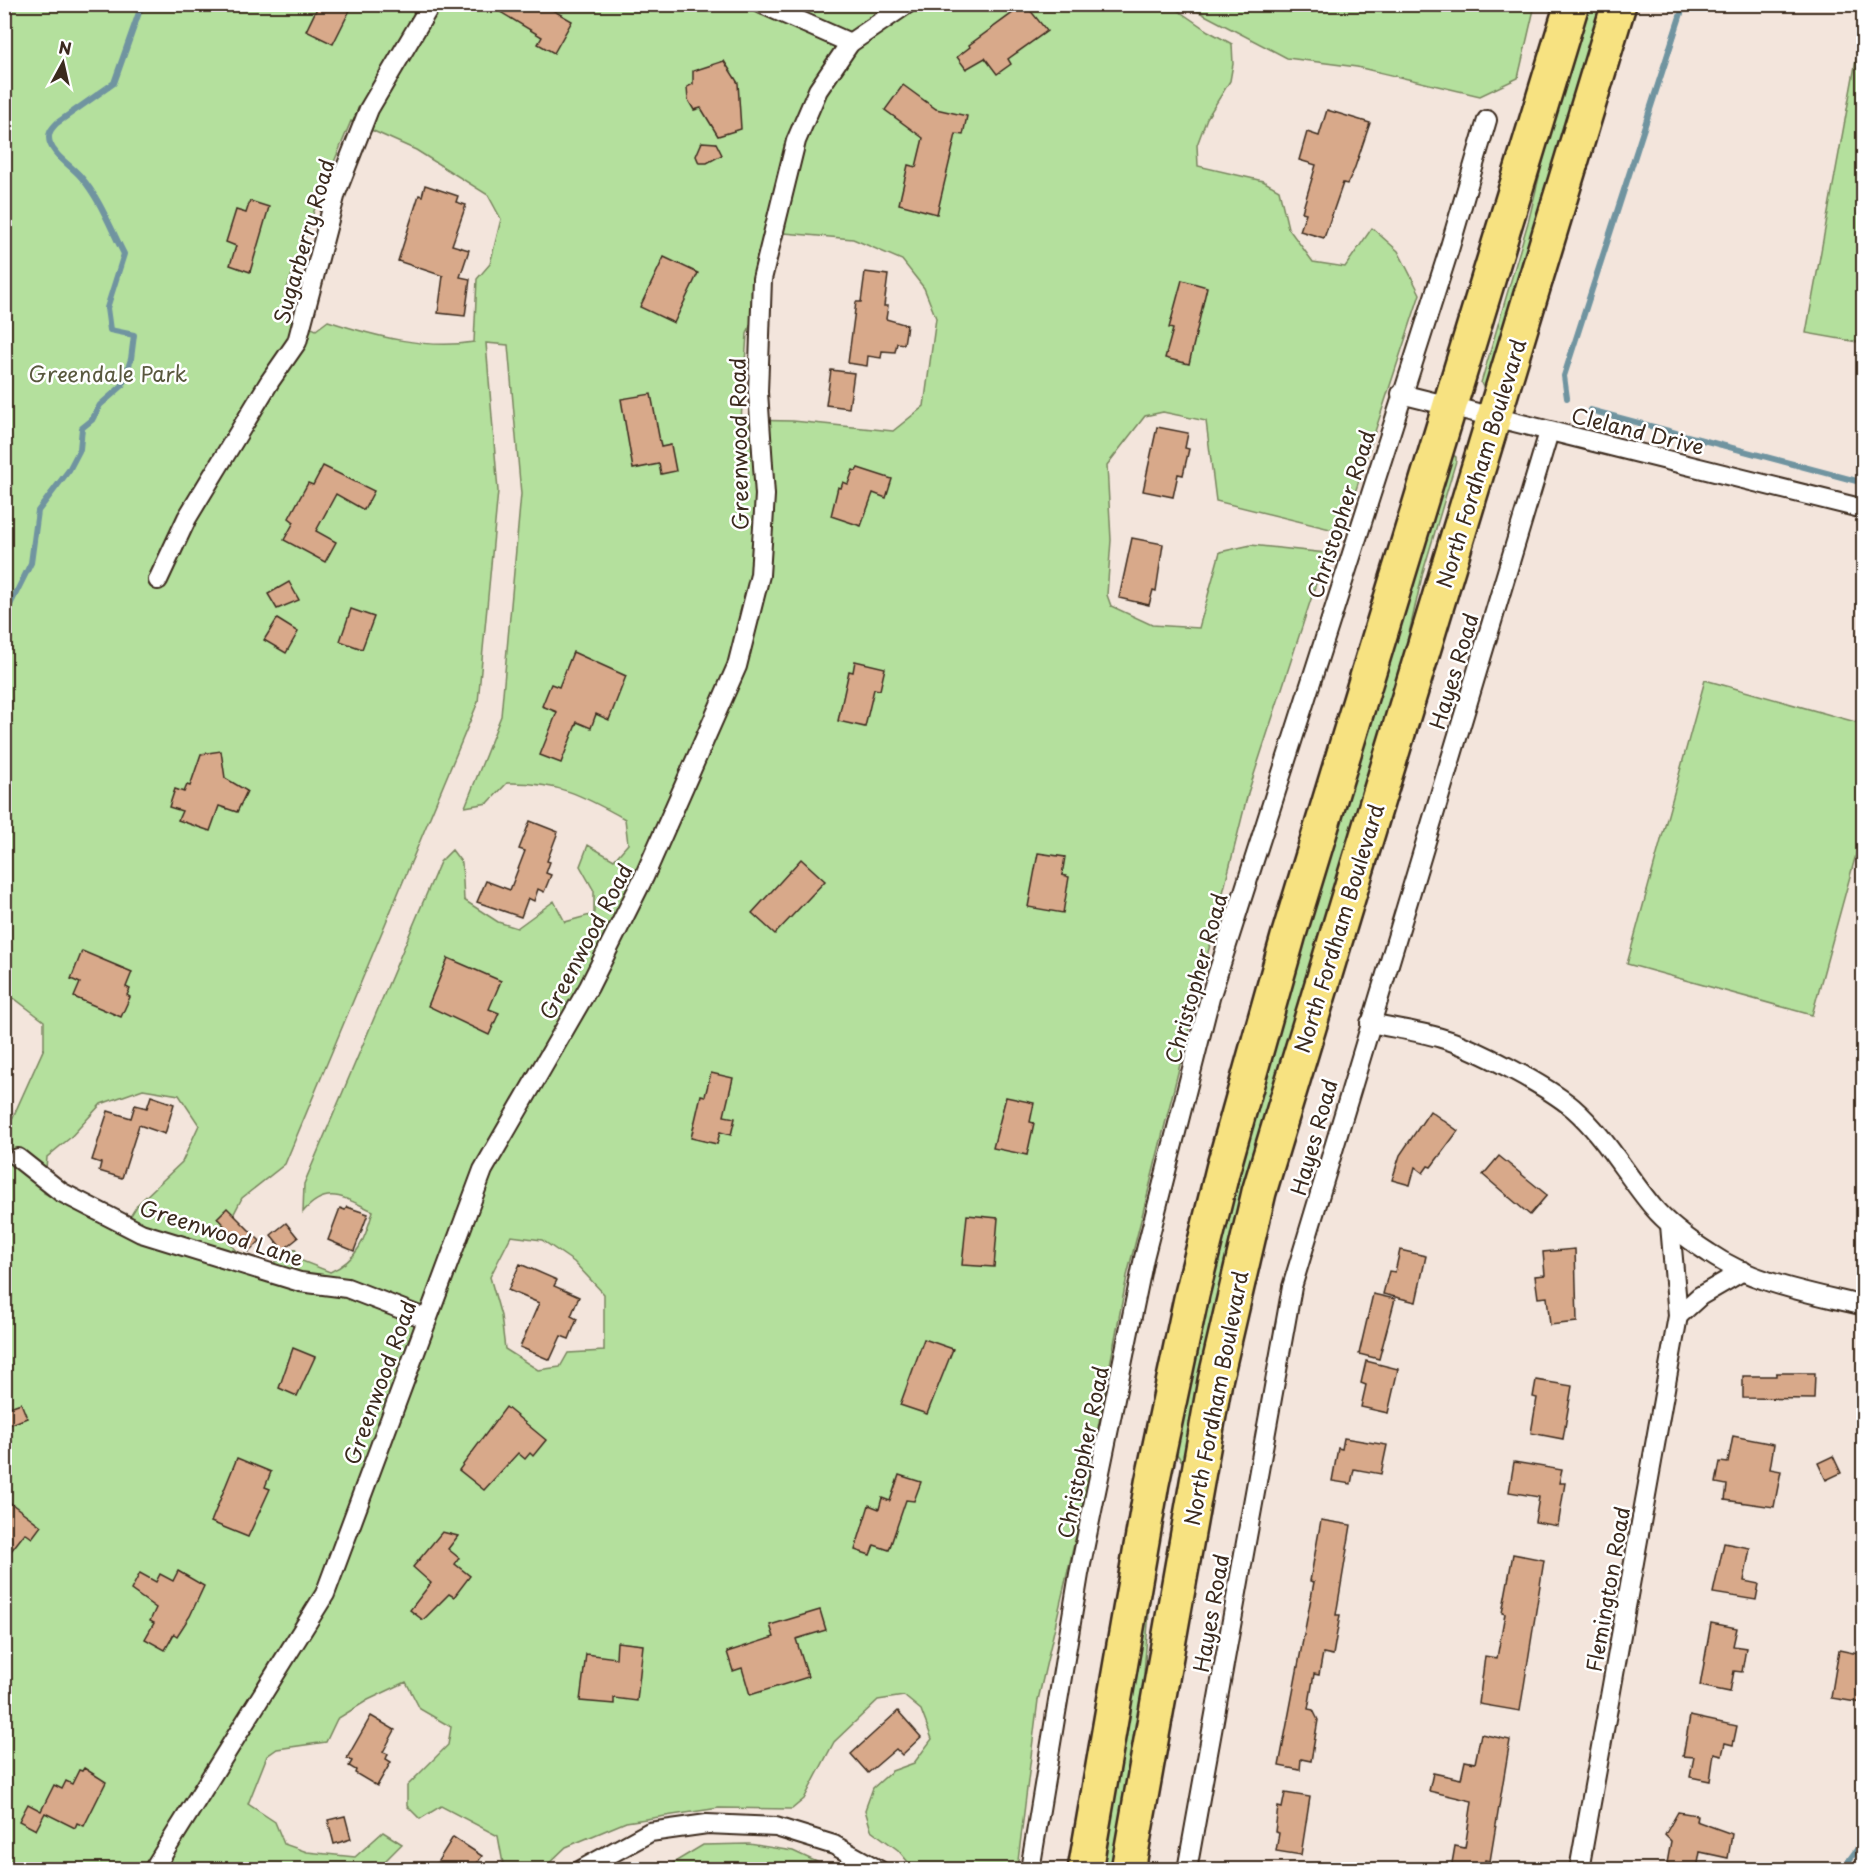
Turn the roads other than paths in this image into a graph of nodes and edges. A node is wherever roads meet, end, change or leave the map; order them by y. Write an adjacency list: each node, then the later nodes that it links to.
1 (431, 4): 13 (street, Sugarberry Road)
2 (762, 4): 6 (street)
3 (907, 4): 6 (street, Greenwood Road)
4 (1572, 4): 9 (highway, North Fordham Boulevard)
5 (1619, 4): 10 (highway, North Fordham Boulevard)
6 (850, 43): 20 (street, Greenwood Road)
7 (1487, 120): 8 (street, Christopher Road)
8 (1401, 394): 9 (street, Cleland Drive); 26 (street, Christopher Road)
9 (1449, 407): 10 (street, Cleland Drive); 21 (highway, North Fordham Boulevard)
10 (1494, 418): 11 (street, Cleland Drive); 22 (highway, North Fordham Boulevard)
11 (1549, 432): 12 (street, Cleland Drive); 14 (street, Hayes Road)
12 (1863, 509)
13 (158, 580)
14 (1370, 1023): 16 (street); 29 (street, Hayes Road)
15 (18, 1158): 20 (street, Greenwood Lane)
16 (1670, 1225): 17 (street); 19 (street, Flemington Road)
17 (1743, 1271): 18 (street); 19 (street)
18 (1863, 1306)
19 (1678, 1316): 30 (street, Flemington Road)
20 (427, 1319): 23 (street, Greenwood Road)
21 (1154, 1473): 22 (highway); 27 (highway, North Fordham Boulevard)
22 (1180, 1574): 28 (highway, North Fordham Boulevard)
23 (153, 1869)
24 (581, 1869): 25 (street)
25 (879, 1869)
26 (1030, 1869)
27 (1085, 1869)
28 (1128, 1869)
29 (1187, 1869)
30 (1579, 1869)

